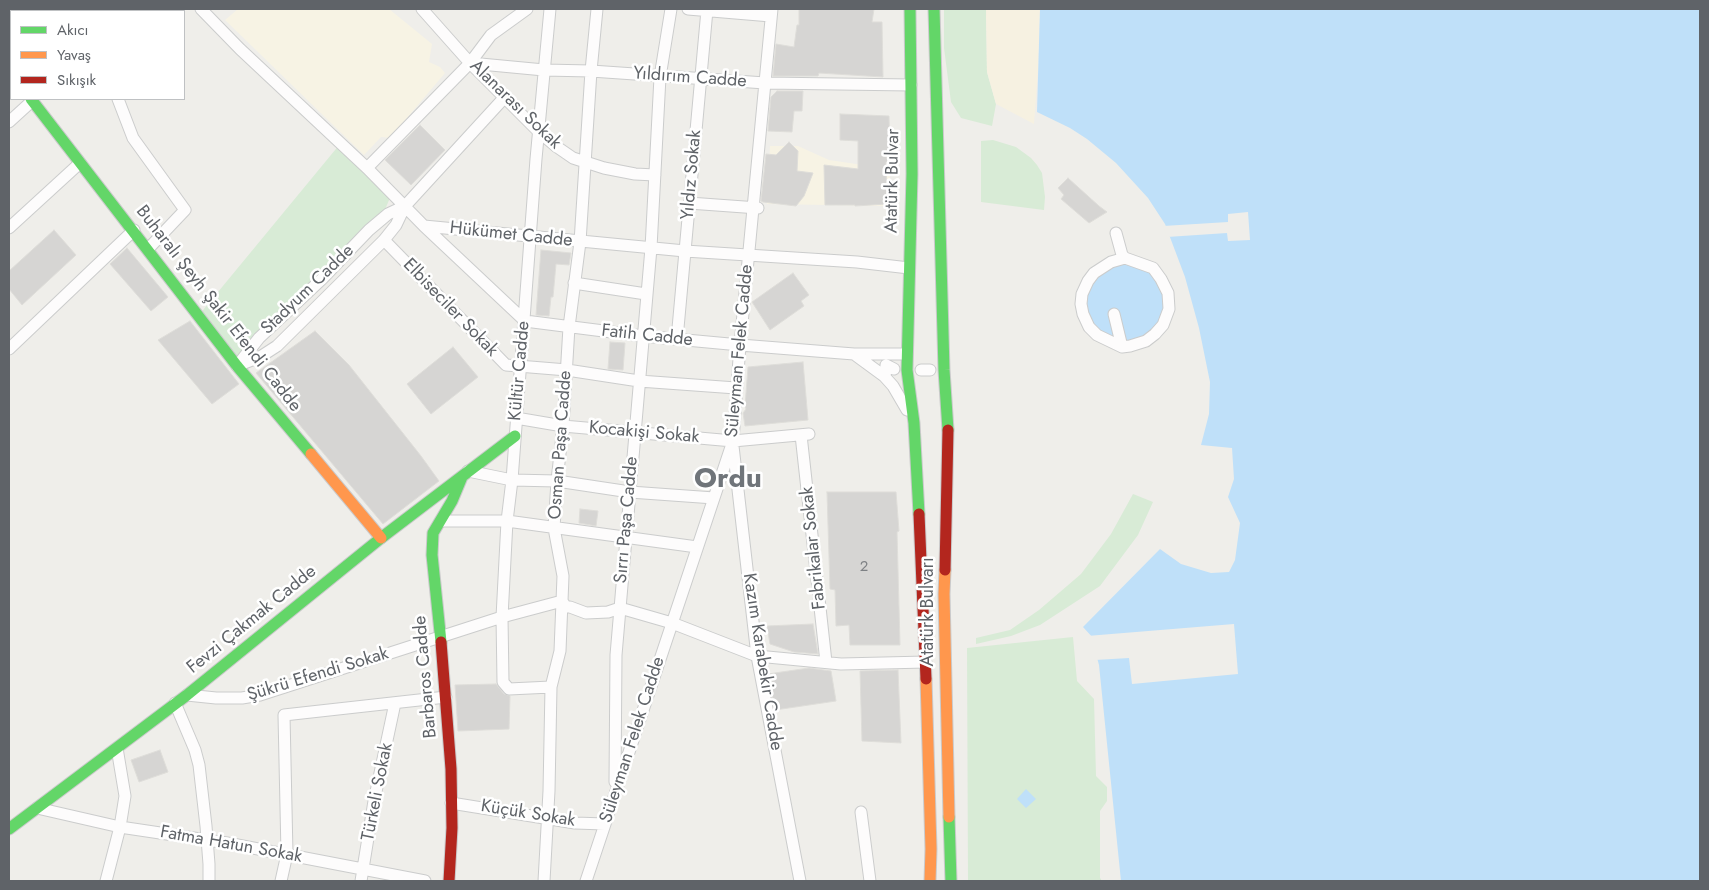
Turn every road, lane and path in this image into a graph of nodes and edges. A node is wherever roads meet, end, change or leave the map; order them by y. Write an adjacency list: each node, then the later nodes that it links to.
1 (422, 9): 12 (street, Alanarası Sokak)
2 (527, 9): 12 (street)
3 (550, 9): 13 (street, Kültür Cadde)
4 (597, 9): 14 (street, Osman Paşa Cadde)
5 (671, 9): 15 (street, Sırrı Paşa Cadde)
6 (688, 9): 10 (street)
7 (910, 9): 18 (main road, Atatürk Bulvar)
8 (934, 9): 44 (main road)
9 (207, 10): 26 (street, Hükümet Cadde)
10 (708, 10): 11 (street); 16 (street, Yıldız Sokak)
11 (772, 12): 17 (street, Süleyman Felek Cadde)
12 (470, 63): 13 (street, Yıldırım Cadde); 19 (street, Alanarası Sokak); 26 (street)
13 (544, 70): 14 (street, Yıldırım Cadde); 23 (street, Kültür Cadde)
14 (591, 71): 15 (street, Yıldırım Cadde); 24 (street, Osman Paşa Cadde)
15 (660, 77): 16 (street, Yıldırım Cadde); 27 (street, Sırrı Paşa Cadde)
16 (701, 78): 17 (street, Yıldırım Cadde); 28 (street, Yıldız Sokak)
17 (765, 83): 18 (street, Yıldırım Cadde); 30 (street, Süleyman Felek Cadde)
18 (911, 85): 43 (main road, Atatürk Bulvar)
19 (504, 98): 23 (street, Alanarası Sokak); 29 (street, Stadyum Cadde)
20 (32, 100): 22 (street); 25 (main road, Buharalı Şeyh Şakir Efendi Cadde)
21 (118, 100): 39 (street)
22 (9, 122)
23 (539, 132): 24 (street, Alanarası Sokak); 35 (street, Kültür Cadde)
24 (585, 162): 27 (street, Alanarası Sokak); 37 (street, Osman Paşa Cadde)
25 (80, 163): 32 (street); 33 (main road, Buharalı Şeyh Şakir Efendi Cadde)
26 (367, 168): 29 (street, Hükümet Cadde)
27 (656, 174): 38 (street, Sırrı Paşa Cadde)
28 (689, 203): 30 (street); 40 (street, Yıldız Sokak)
29 (405, 206): 31 (street, Hükümet Cadde); 36 (street, Stadyum Cadde); 57 (street, Stadyum Cadde)
30 (756, 208): 41 (street, Süleyman Felek Cadde)
31 (424, 226): 35 (street, Hükümet Cadde); 48 (street)
32 (9, 228)
33 (134, 230): 39 (main road, Buharalı Şeyh Şakir Efendi Cadde); 54 (street)
34 (1116, 234): 42 (street)
35 (530, 236): 37 (street, Hükümet Cadde); 48 (street, Kültür Cadde)
36 (384, 240): 57 (street, Stadyum Cadde); 58 (street, Elbiseciler Sokak)
37 (580, 242): 38 (street, Hükümet Cadde); 45 (street, Osman Paşa Cadde)
38 (651, 248): 40 (street, Hükümet Cadde); 46 (street, Sırrı Paşa Cadde)
39 (148, 249): 57 (main road, Buharalı Şeyh Şakir Efendi Cadde)
40 (685, 251): 41 (street, Hükümet Cadde); 51 (street, Yıldız Sokak)
41 (748, 256): 43 (street, Hükümet Cadde); 53 (street, Süleyman Felek Cadde)
42 (1125, 258): 52 (street); 52 (street)
43 (909, 268): 44 (main road); 56 (main road, Atatürk Bulvar)
44 (934, 269): 116 (main road, Atatürk Bulvarı)
45 (574, 283): 46 (street); 49 (street, Osman Paşa Cadde)
46 (646, 294): 50 (street, Sırrı Paşa Cadde)
47 (1114, 314): 52 (street)
48 (525, 320): 49 (street, Fatih Cadde); 58 (street, Kültür Cadde)
49 (570, 327): 50 (street, Fatih Cadde); 59 (street, Osman Paşa Cadde)
50 (643, 336): 51 (street, Fatih Cadde); 60 (street, Sırrı Paşa Cadde)
51 (676, 339): 53 (street, Fatih Cadde)
52 (1122, 344)
53 (740, 345): 55 (street, Fatih Cadde); 61 (street, Süleyman Felek Cadde)
54 (9, 349)
55 (854, 354): 56 (street, Fatih Cadde); 63 (street)
56 (907, 354): 63 (main road, Atatürk Bulvarı)
57 (237, 366): 77 (main road, Buharalı Şeyh Şakir Efendi Cadde)
58 (520, 366): 59 (street, Elbiseciler Sokak); 62 (street, Kültür Cadde)
59 (567, 370): 60 (street, Elbiseciler Sokak); 64 (street, Osman Paşa Cadde)
60 (639, 381): 61 (street, Elbiseciler Sokak); 65 (street, Sırrı Paşa Cadde)
61 (736, 388): 68 (street, Süleyman Felek Cadde)
62 (516, 418): 64 (street, Kocakişi Sokak); 67 (street, Kültür Cadde)
63 (914, 423): 87 (main road, Atatürk Bulvarı)
64 (563, 426): 65 (street, Kocakişi Sokak); 71 (street, Osman Paşa Cadde)
65 (634, 432): 68 (street, Kocakişi Sokak); 72 (street, Sırrı Paşa Cadde)
66 (805, 434): 68 (street, Kocakişi Sokak); 86 (street, Fabrikalar Sokak)
67 (515, 436): 69 (main road, Fevzi Çakmak Cadde); 70 (street, Kültür Cadde)
68 (733, 441): 73 (street, Süleyman Felek Cadde); 85 (street, Kazım Karabekir Cadde)
69 (465, 474): 70 (street); 75 (main road, Barbaros Cadde); 77 (main road, Fevzi Çakmak Cadde)
70 (512, 480): 71 (street); 74 (street, Kültür Cadde)
71 (557, 481): 72 (street); 76 (street, Osman Paşa Cadde)
72 (630, 492): 73 (street); 78 (street, Sırrı Paşa Cadde)
73 (714, 498): 79 (street, Süleyman Felek Cadde)
74 (506, 521): 75 (street); 76 (street); 82 (street, Kültür Cadde)
75 (441, 522): 84 (main road, Barbaros Cadde)
76 (554, 528): 78 (street); 80 (street, Osman Paşa Cadde)
77 (381, 538): 89 (main road, Fevzi Çakmak Cadde)
78 (626, 538): 79 (street); 81 (street, Sırrı Paşa Cadde)
79 (697, 547): 83 (street, Süleyman Felek Cadde)
80 (562, 601): 81 (street); 82 (street, Şükrü Efendi Sokak); 88 (street, Osman Paşa Cadde)
81 (620, 608): 83 (street); 94 (street, Sırrı Paşa Cadde)
82 (502, 617): 84 (street, Şükrü Efendi Sokak); 88 (street, Kültür Cadde)
83 (672, 623): 85 (street); 94 (street, Süleyman Felek Cadde)
84 (440, 637): 89 (street, Şükrü Efendi Sokak); 90 (main road, Barbaros Cadde)
85 (757, 656): 86 (street); 113 (street, Kazım Karabekir Cadde)
86 (826, 662): 87 (street)
87 (926, 662): 115 (main road, Atatürk Bulvarı)
88 (551, 687): 98 (street, Osman Paşa Cadde)
89 (187, 694): 91 (main road, Fevzi Çakmak Cadde)
90 (446, 697): 92 (street); 95 (main road, Barbaros Cadde)
91 (175, 703): 93 (main road, Fevzi Çakmak Cadde); 102 (street)
92 (395, 703): 103 (street); 104 (street, Türkeli Sokak)
93 (117, 748): 96 (main road, Fevzi Çakmak Cadde); 100 (street)
94 (615, 792): 99 (street, Süleyman Felek Cadde)
95 (452, 802): 98 (street, Küçük Sokak); 110 (main road, Barbaros Cadde)
96 (37, 808): 100 (street, Fatma Hatun Sokak); 101 (main road, Fevzi Çakmak Cadde)
97 (862, 812): 114 (street)
98 (548, 818): 99 (street, Küçük Sokak); 111 (street, Osman Paşa Cadde)
99 (605, 824): 112 (street, Süleyman Felek Cadde)
100 (120, 827): 102 (street, Fatma Hatun Sokak); 105 (street)
101 (9, 829)
102 (206, 840): 103 (street, Fatma Hatun Sokak); 106 (street)
103 (287, 854): 104 (street, Fatma Hatun Sokak); 107 (street)
104 (363, 869): 108 (street, Türkeli Sokak); 109 (street, Fatma Hatun Sokak)
105 (106, 881)
106 (208, 881)
107 (281, 881)
108 (361, 881)
109 (425, 881)
110 (449, 881)
111 (544, 881)
112 (586, 881)
113 (800, 881)
114 (870, 881)
115 (930, 881)
116 (952, 881)

